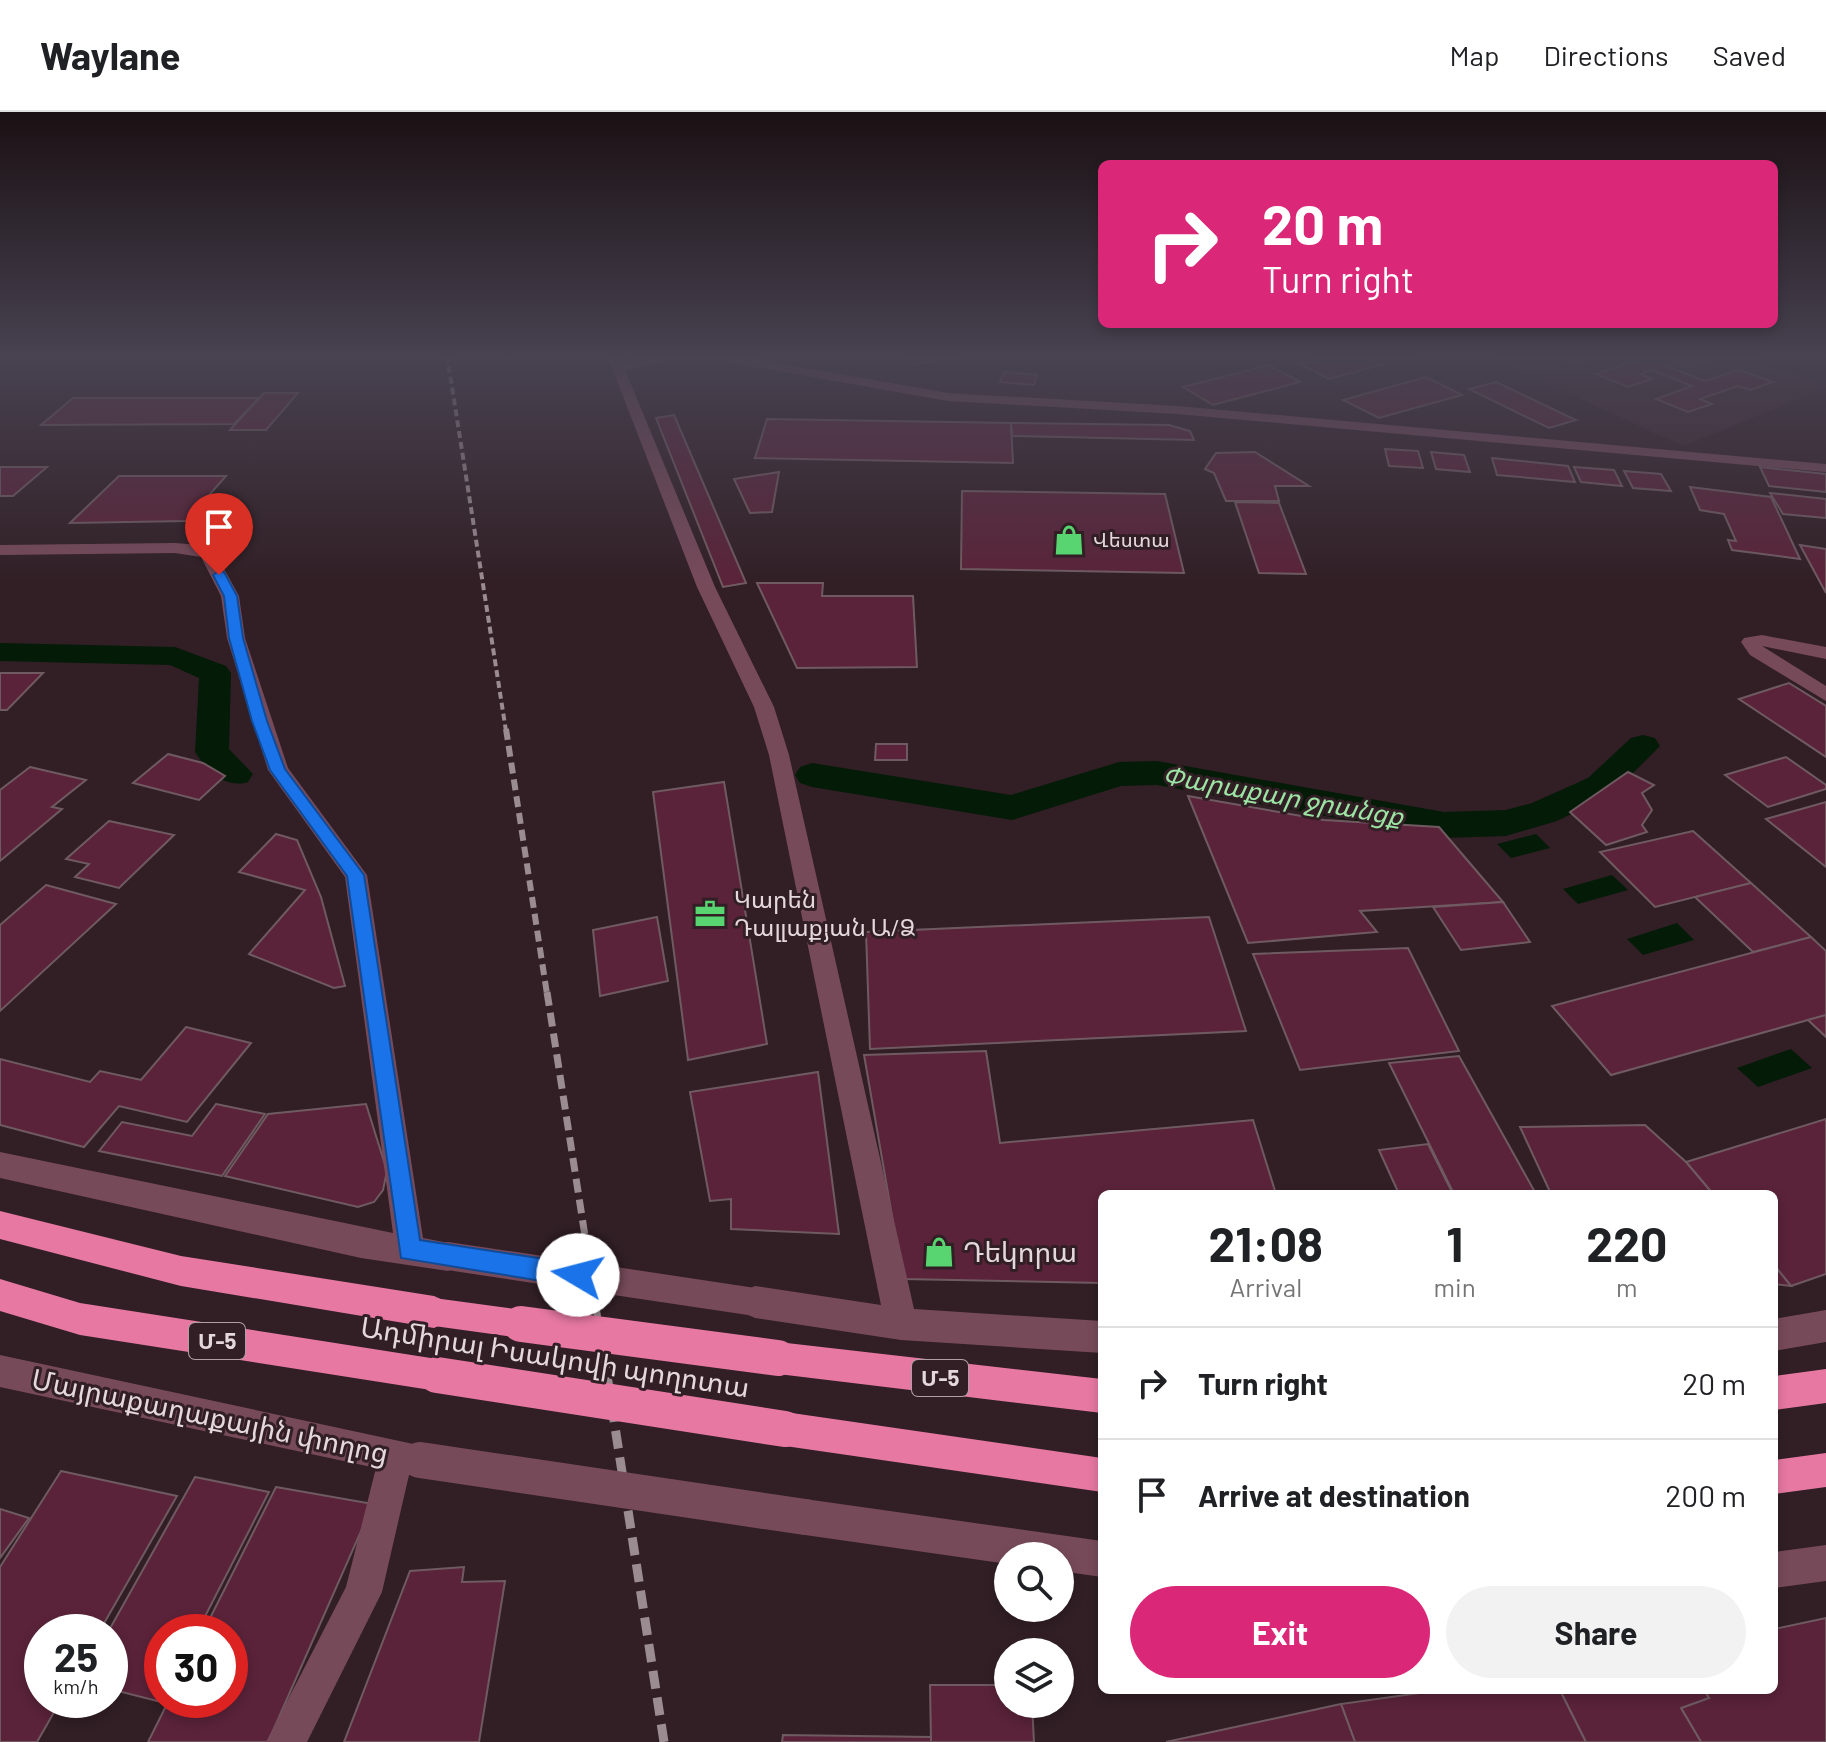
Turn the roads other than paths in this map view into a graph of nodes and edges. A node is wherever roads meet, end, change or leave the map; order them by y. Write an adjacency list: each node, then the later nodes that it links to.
1 (643, 431): 11 (street)
2 (1413, 431): 3 (street)
3 (1826, 468)
4 (0, 550): 9 (street)
5 (1826, 653): 6 (street)
6 (1826, 695)
7 (0, 1165): 9 (street)
8 (0, 1225): 18 (highway, Ադմիրալ Իսակովի պողոտա / Մ-5, bridge)
9 (410, 1250): 11 (street, bridge)
10 (0, 1295): 21 (highway, Ադմիրալ Իսակովի պողոտա / Մ-5, bridge)
11 (901, 1324): 14 (street)
12 (1826, 1326): 13 (street)
13 (1778, 1334)
14 (1098, 1337)
15 (0, 1371): 19 (street, Մայրաքաղաքային փողոց)
16 (1826, 1386): 17 (highway)
17 (1778, 1392)
18 (1098, 1396)
19 (408, 1458): 23 (street, Մայրաքաղաքային փողոց, bridge); 26 (street)
20 (1826, 1470): 22 (highway)
21 (1098, 1475)
22 (1778, 1476)
23 (1098, 1558)
24 (1826, 1563): 25 (street)
25 (1778, 1569)
26 (286, 1742)

